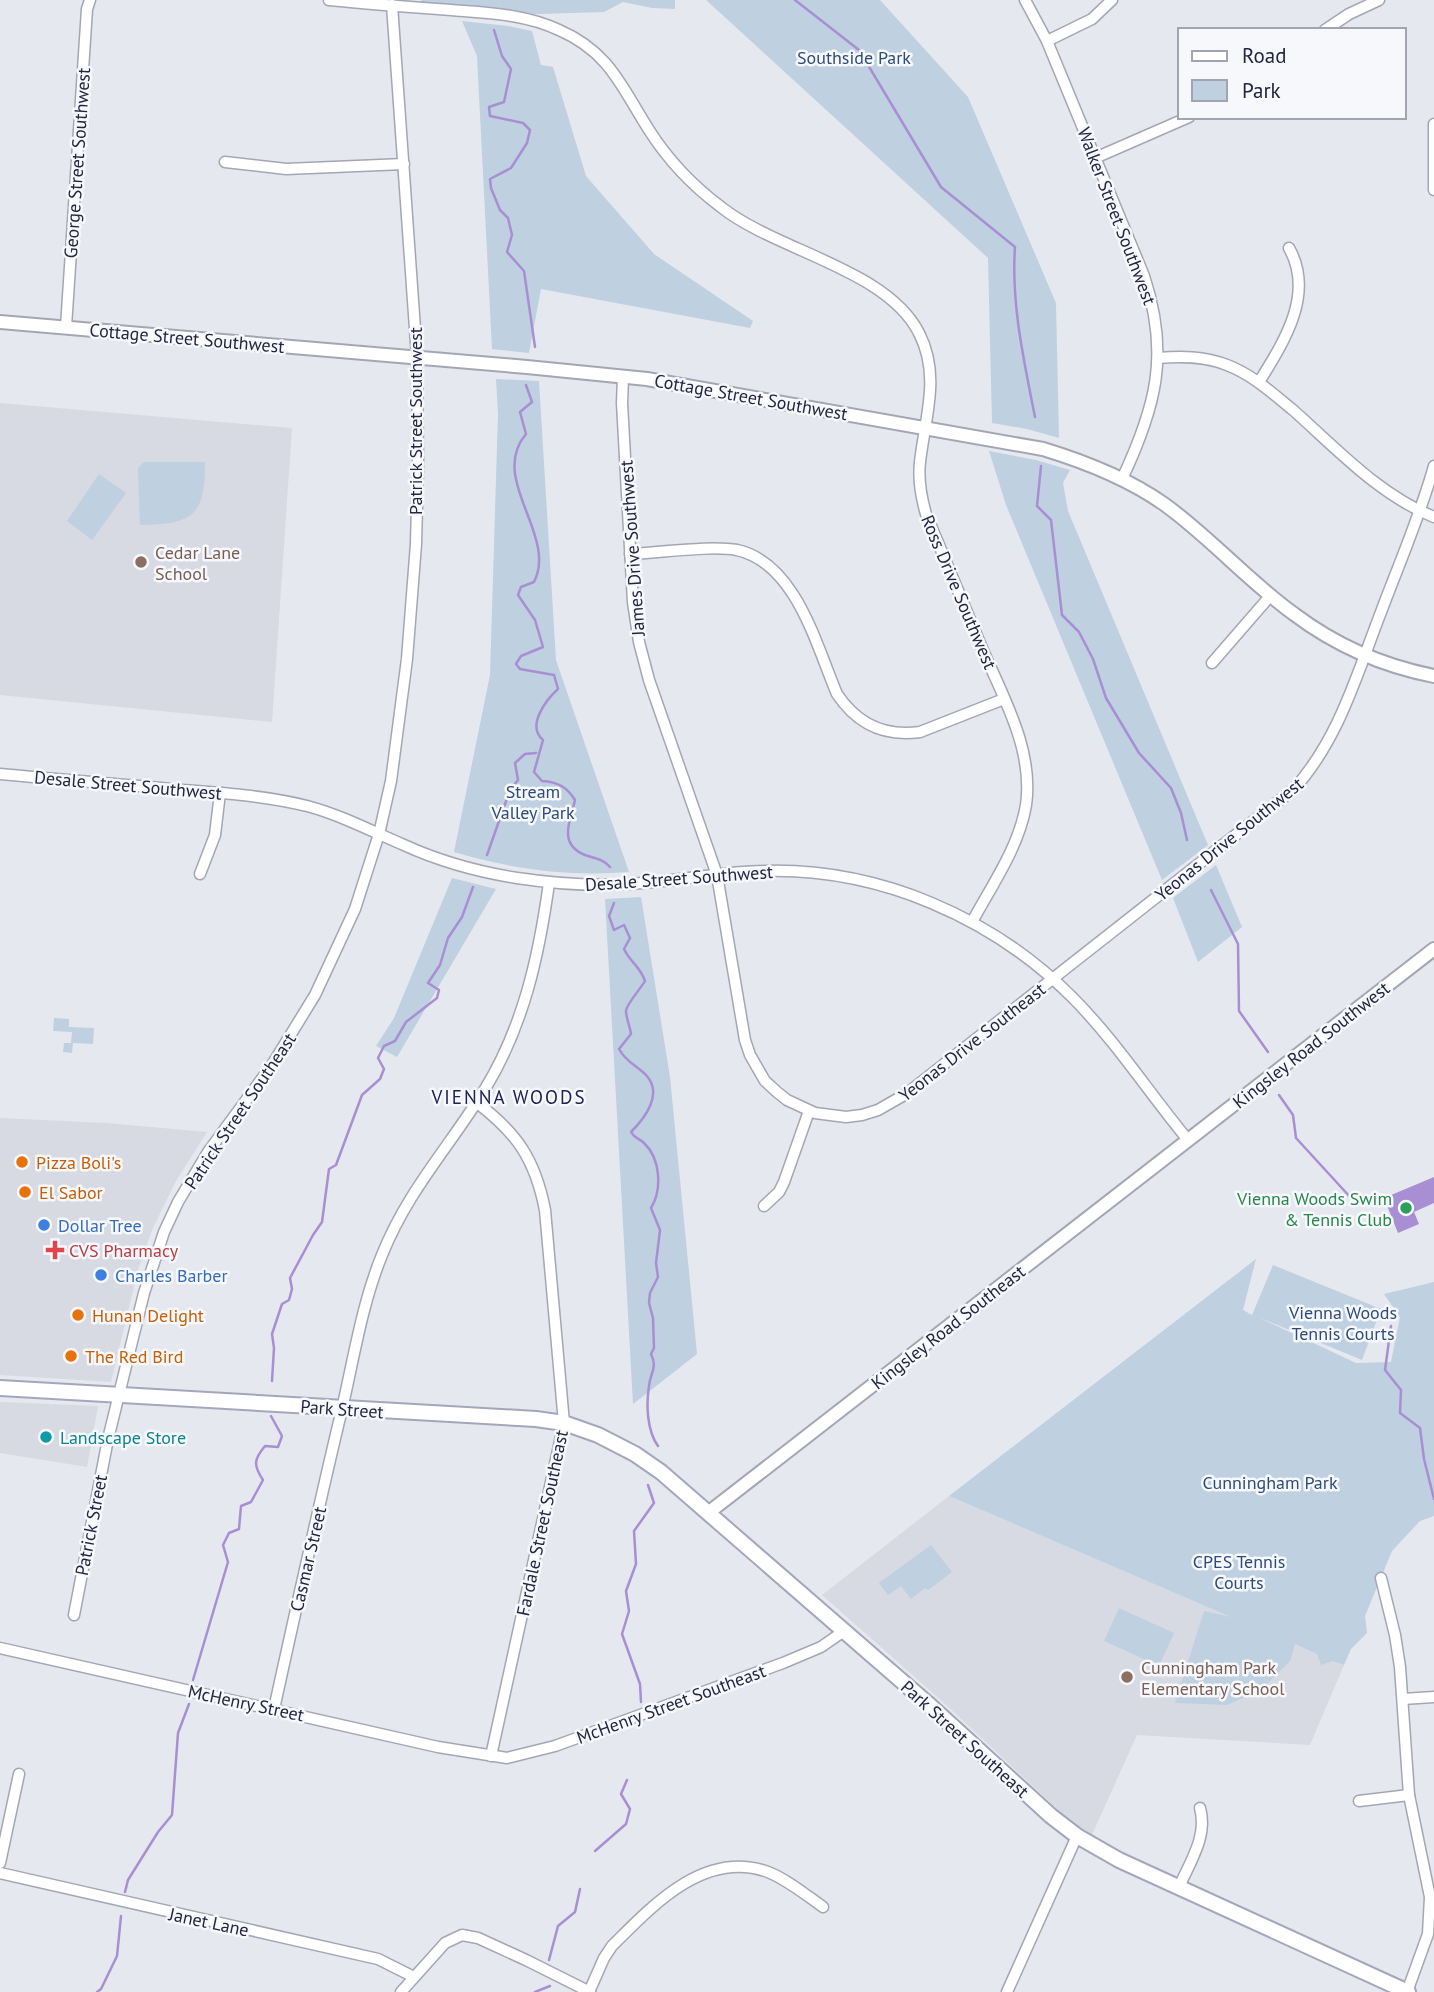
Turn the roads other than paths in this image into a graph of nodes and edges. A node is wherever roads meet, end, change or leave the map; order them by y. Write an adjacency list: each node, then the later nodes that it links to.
1 (90, 0): 18 (street, George Street Southwest)
2 (329, 0): 7 (street, Ross Drive Southwest)
3 (1026, 0): 9 (street, Walker Street Southwest)
4 (1112, 0): 9 (street)
5 (1379, 0): 6 (street)
6 (1364, 3): 8 (street)
7 (392, 5): 14 (street, Patrick Street Southwest); 23 (street, Ross Drive Southwest)
8 (1328, 28)
9 (1047, 40): 12 (street, Walker Street Southwest)
10 (1184, 119): 12 (street)
11 (1434, 124): 15 (street)
12 (1095, 158): 20 (street, Walker Street Southwest)
13 (225, 162): 14 (street)
14 (404, 163): 19 (street, Patrick Street Southwest)
15 (1434, 191)
16 (1289, 247): 22 (street)
17 (0, 322): 18 (street, Cottage Street Southwest)
18 (66, 327): 19 (street, Cottage Street Southwest)
19 (417, 357): 21 (street, Cottage Street Southwest); 36 (street, Patrick Street Southwest)
20 (1157, 358): 22 (street); 25 (street, Walker Street Southwest)
21 (623, 377): 23 (street, Cottage Street Southwest); 28 (street, James Drive Southwest)
22 (1259, 382): 26 (street)
23 (926, 427): 25 (street, Cottage Street Southwest); 33 (street, Ross Drive Southwest)
24 (1434, 466): 26 (street, Yeonas Drive Southwest)
25 (1122, 479): 29 (street, Cottage Street Southwest)
26 (1419, 511): 27 (street); 30 (street, Yeonas Drive Southwest)
27 (1434, 517)
28 (630, 554): 33 (street); 38 (street, James Drive Southwest)
29 (1271, 595): 30 (street, Cottage Street Southwest); 31 (street)
30 (1365, 655): 32 (street, Cottage Street Southwest); 42 (street, Yeonas Drive Southwest)
31 (1212, 663)
32 (1434, 676)
33 (1004, 699): 40 (street, Ross Drive Southwest)
34 (0, 774): 35 (street, Desale Street Southwest)
35 (220, 793): 36 (street, Desale Street Southwest); 37 (street)
36 (379, 834): 39 (street, Desale Street Southwest); 48 (street, Patrick Street Southeast)
37 (200, 874)
38 (718, 874): 39 (street, Desale Street Southwest); 40 (street, Desale Street Southwest); 44 (street, James Drive Southwest)
39 (549, 883): 43 (street, Casmar Street)
40 (972, 922): 42 (street, Desale Street Southwest)
41 (1434, 949): 45 (street, Kingsley Road Southwest)
42 (1053, 979): 44 (street, Yeonas Drive Southeast); 45 (street, Desale Street Southwest)
43 (476, 1102): 49 (street, Casmar Street); 50 (street, Fardale Street Southeast)
44 (809, 1111): 46 (street)
45 (1188, 1140): 51 (street, Kingsley Road Southeast)
46 (764, 1206)
47 (0, 1388): 48 (main road)
48 (120, 1394): 49 (main road, Park Street); 53 (street, Patrick Street)
49 (342, 1408): 50 (main road, Park Street); 58 (street, Casmar Street)
50 (564, 1423): 51 (main road, Park Street Southeast); 59 (street, Fardale Street Southeast)
51 (708, 1513): 54 (main road, Park Street Southeast)
52 (1381, 1578): 57 (street)
53 (74, 1615)
54 (844, 1631): 59 (street, McHenry Street Southeast); 64 (main road, Park Street Southeast)
55 (0, 1648): 58 (street, McHenry Street)
56 (1434, 1697): 57 (street)
57 (1403, 1699): 61 (street)
58 (274, 1709): 59 (street, McHenry Street)
59 (491, 1756)
60 (19, 1774): 65 (street)
61 (1409, 1796): 62 (street); 73 (street)
62 (1359, 1801)
63 (1200, 1808): 67 (street)
64 (1077, 1836): 67 (main road, Park Street Southeast); 72 (street)
65 (0, 1863)
66 (0, 1873): 69 (street, Janet Lane)
67 (1179, 1887): 73 (main road, Park Street Southeast)
68 (823, 1907): 71 (street)
69 (414, 1977): 70 (street); 71 (street)
70 (401, 1992)
71 (589, 1992)
72 (1007, 1992)
73 (1408, 1992)

